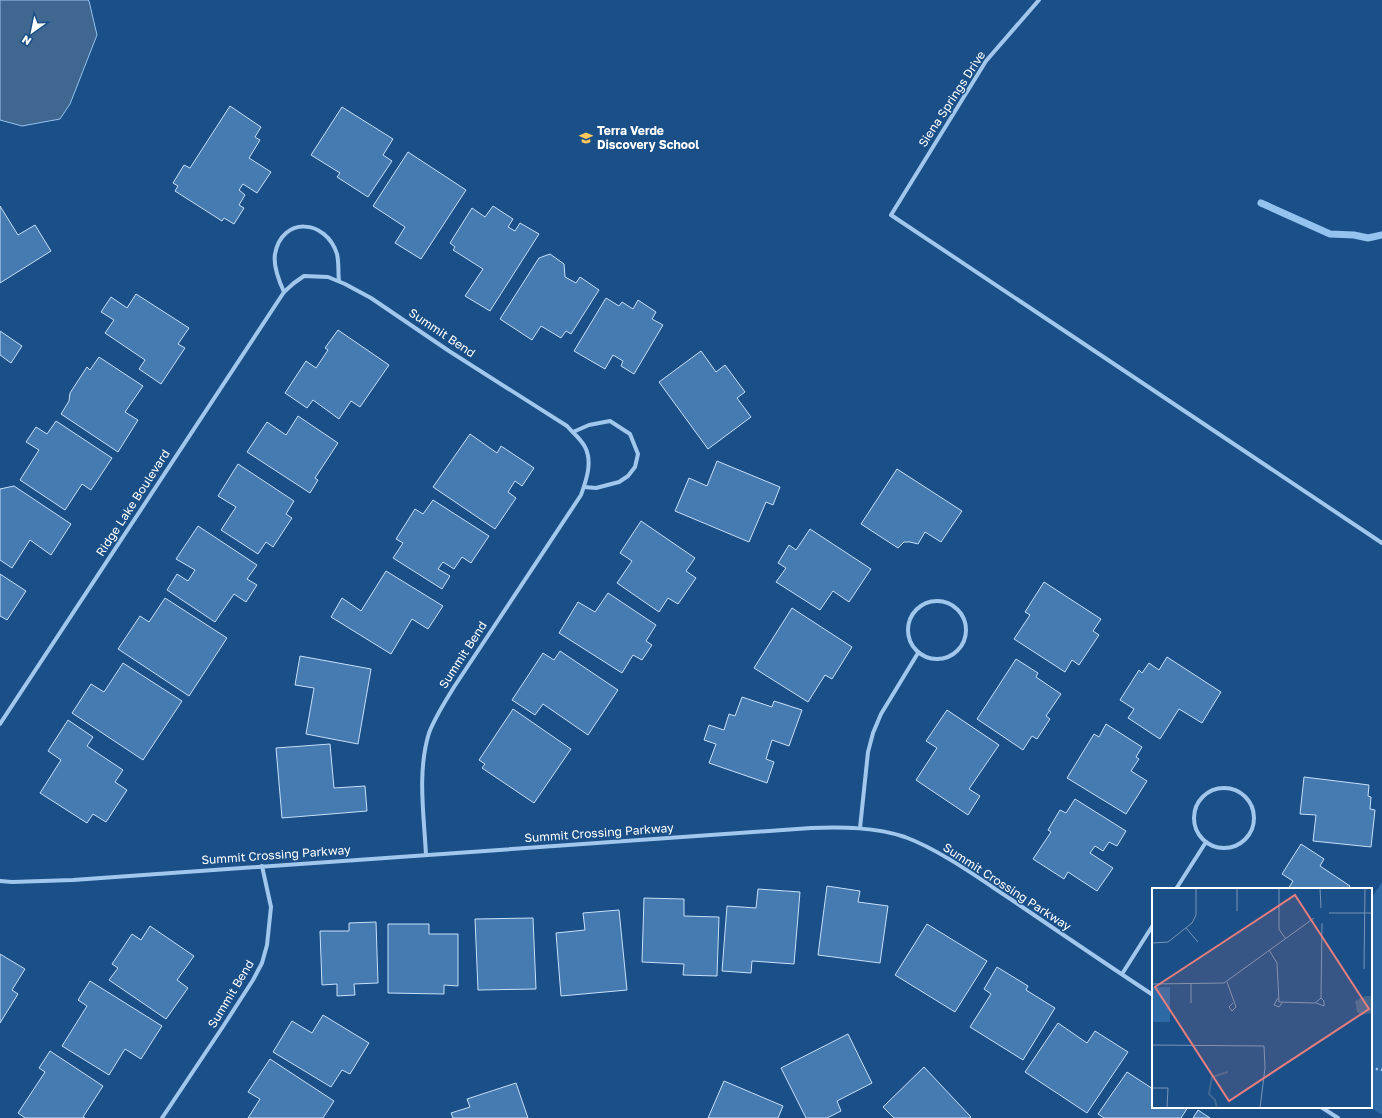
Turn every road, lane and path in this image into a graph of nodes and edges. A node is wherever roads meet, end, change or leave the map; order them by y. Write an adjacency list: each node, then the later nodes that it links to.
1 (1039, 0): 6 (street, Siena Springs Drive)
2 (339, 281): 3 (street, Summit Bend); 3 (street); 4 (street, Summit Bend)
3 (284, 292): 8 (street, Ridge Lake Boulevard)
4 (573, 432): 5 (street, Summit Bend); 5 (street)
5 (584, 487): 11 (street, Summit Bend)
6 (1382, 543)
7 (918, 652): 7 (street); 9 (street)
8 (0, 724)
9 (860, 828): 11 (street, Summit Crossing Parkway); 16 (street, Summit Crossing Parkway)
10 (1206, 842): 10 (street); 14 (street)
11 (426, 855): 12 (street, Summit Crossing Parkway)
12 (262, 866): 13 (street, Summit Crossing Parkway); 21 (street, Summit Bend)
13 (0, 881)
14 (1177, 888)
15 (1152, 927): 16 (street)
16 (1122, 974): 17 (street, Summit Crossing Parkway)
17 (1152, 994)
18 (1372, 1068): 19 (path)
19 (1382, 1070)
20 (1323, 1108): 22 (street)
21 (162, 1118)
22 (1338, 1118)

